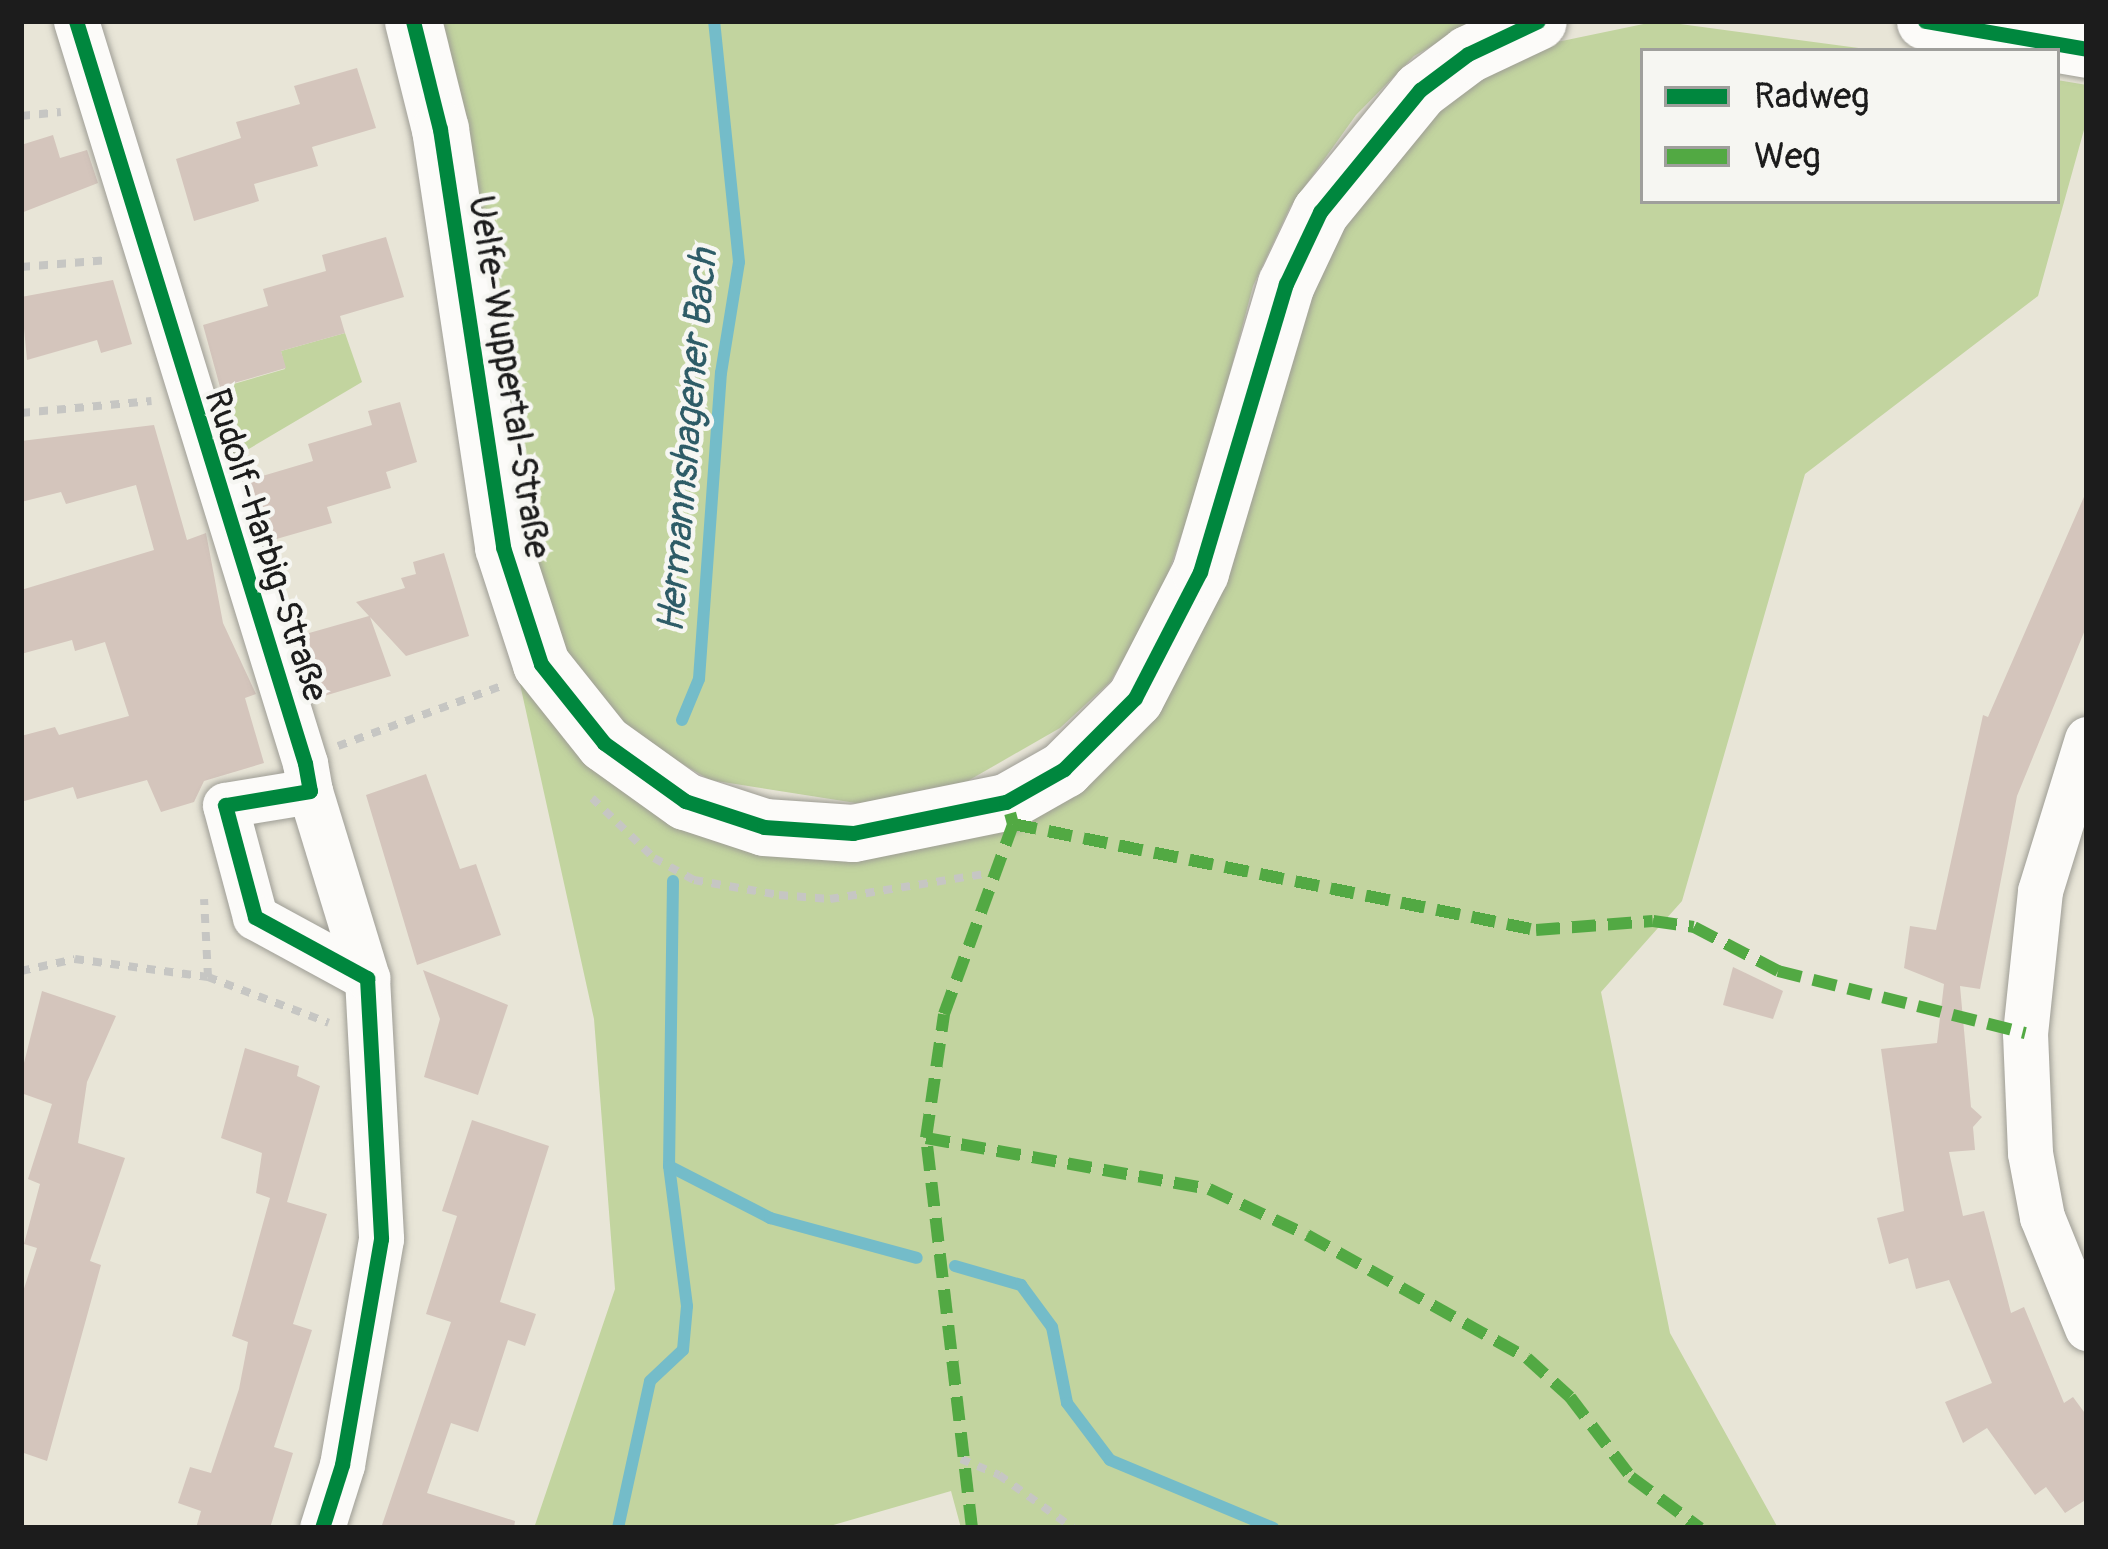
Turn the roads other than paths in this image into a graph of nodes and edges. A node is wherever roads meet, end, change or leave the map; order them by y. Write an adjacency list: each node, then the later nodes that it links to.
1 (76, 21): 7 (street, Rudolf-Harbig-Straße)
2 (413, 21): 3 (main road, Uelfe-Wuppertal-Straße)
3 (1538, 21)
4 (1924, 21): 5 (main road)
5 (2087, 49)
6 (2087, 739): 9 (street)
7 (310, 791): 8 (street, Rudolf-Harbig-Straße); 8 (street)
8 (367, 978): 10 (street)
9 (2087, 1328)
10 (322, 1528)

